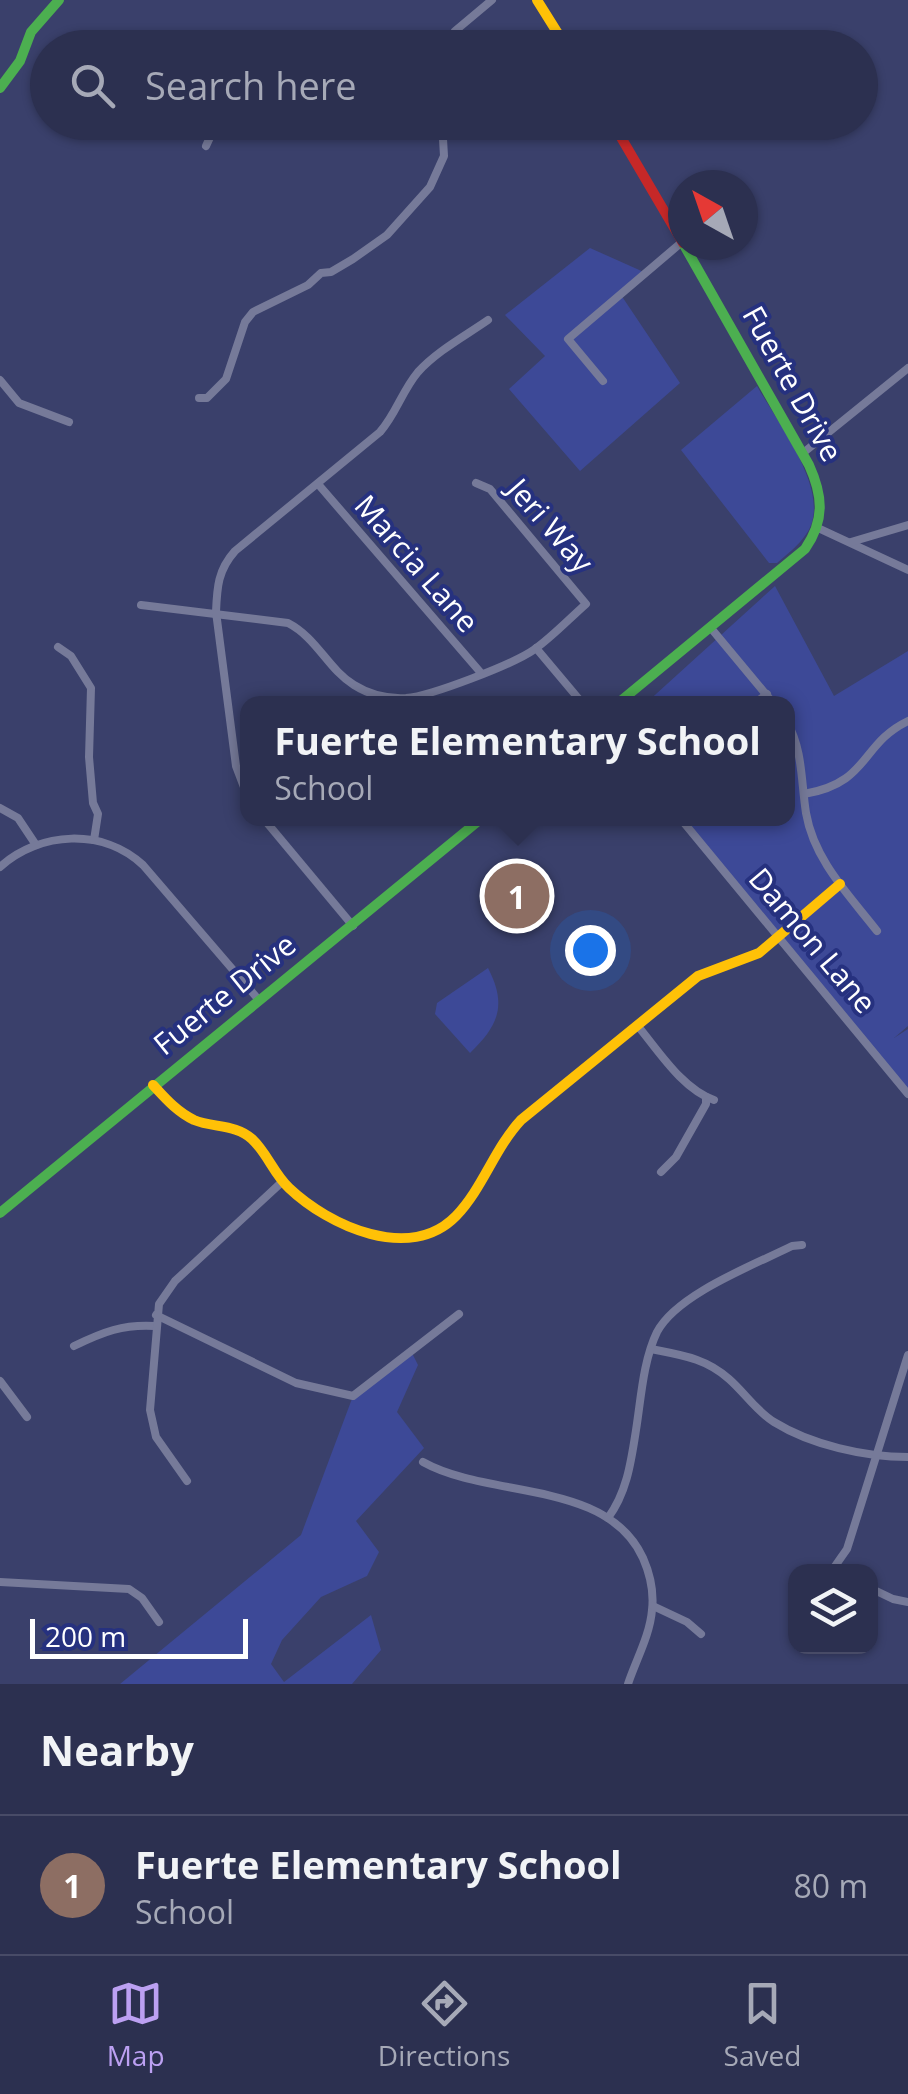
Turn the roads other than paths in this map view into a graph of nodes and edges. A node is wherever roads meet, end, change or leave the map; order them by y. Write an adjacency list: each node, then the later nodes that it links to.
1 (59, 0): 4 (street)
2 (492, 0): 5 (street)
3 (537, 0): 6 (street)
4 (33, 30)
5 (456, 30)
6 (556, 30)
7 (30, 35): 8 (street)
8 (0, 88)
9 (209, 140): 12 (street)
10 (443, 140): 20 (street)
11 (623, 140): 13 (street, Fuerte Drive)
12 (206, 146)
13 (668, 217)
14 (668, 256): 19 (street)
15 (693, 260): 22 (street, Fuerte Drive)
16 (488, 320): 24 (street)
17 (908, 368): 22 (street)
18 (0, 380): 21 (street)
19 (603, 381)
20 (198, 398)
21 (69, 422)
22 (804, 453): 26 (street, Fuerte Drive)
23 (476, 483): 33 (street, Jeri Way)
24 (318, 484): 30 (street); 34 (street, Marcia Lane)
25 (908, 525): 27 (street)
26 (818, 528): 27 (street); 31 (street)
27 (852, 542): 28 (street)
28 (908, 570)
29 (141, 605): 30 (street)
30 (216, 612): 34 (street); 41 (street)
31 (710, 627): 35 (street); 37 (street)
32 (58, 647): 47 (street)
33 (536, 648): 34 (street); 36 (street)
34 (480, 673)
35 (767, 694): 38 (street)
36 (576, 696)
37 (627, 696)
38 (764, 696)
39 (908, 721): 42 (street)
40 (795, 743): 42 (street)
41 (240, 776)
42 (804, 794): 50 (street)
43 (0, 808): 48 (street)
44 (270, 826): 51 (street)
45 (472, 826): 51 (street, Fuerte Drive)
46 (687, 826): 53 (street, Damon Lane)
47 (94, 840): 48 (street); 54 (street)
48 (36, 845): 49 (street)
49 (0, 867)
50 (840, 884): 52 (street); 53 (street)
51 (353, 926): 54 (street, Fuerte Drive)
52 (878, 931)
53 (779, 936): 55 (street); 57 (street, Damon Lane)
54 (258, 999): 56 (street, Fuerte Drive)
55 (637, 1025): 58 (street); 59 (street)
56 (153, 1084): 59 (street); 60 (street, Fuerte Drive)
57 (908, 1094)
58 (661, 1172)
59 (282, 1181): 63 (street)
60 (0, 1213)
61 (802, 1245): 66 (street)
62 (459, 1314): 63 (street)
63 (156, 1315): 64 (street)
64 (155, 1326): 65 (street); 74 (street)
65 (74, 1346)
66 (651, 1349): 71 (street); 75 (street)
67 (908, 1354): 71 (street)
68 (0, 1380): 69 (street)
69 (4, 1393): 70 (street)
70 (27, 1417)
71 (878, 1455): 72 (street); 76 (street)
72 (908, 1458)
73 (422, 1462): 75 (street)
74 (188, 1481)
75 (608, 1518): 80 (street)
76 (837, 1564)
77 (0, 1582): 81 (street)
78 (878, 1592): 79 (street)
79 (908, 1602)
80 (653, 1606): 82 (street); 83 (street)
81 (159, 1622)
82 (700, 1634)
83 (628, 1684)

